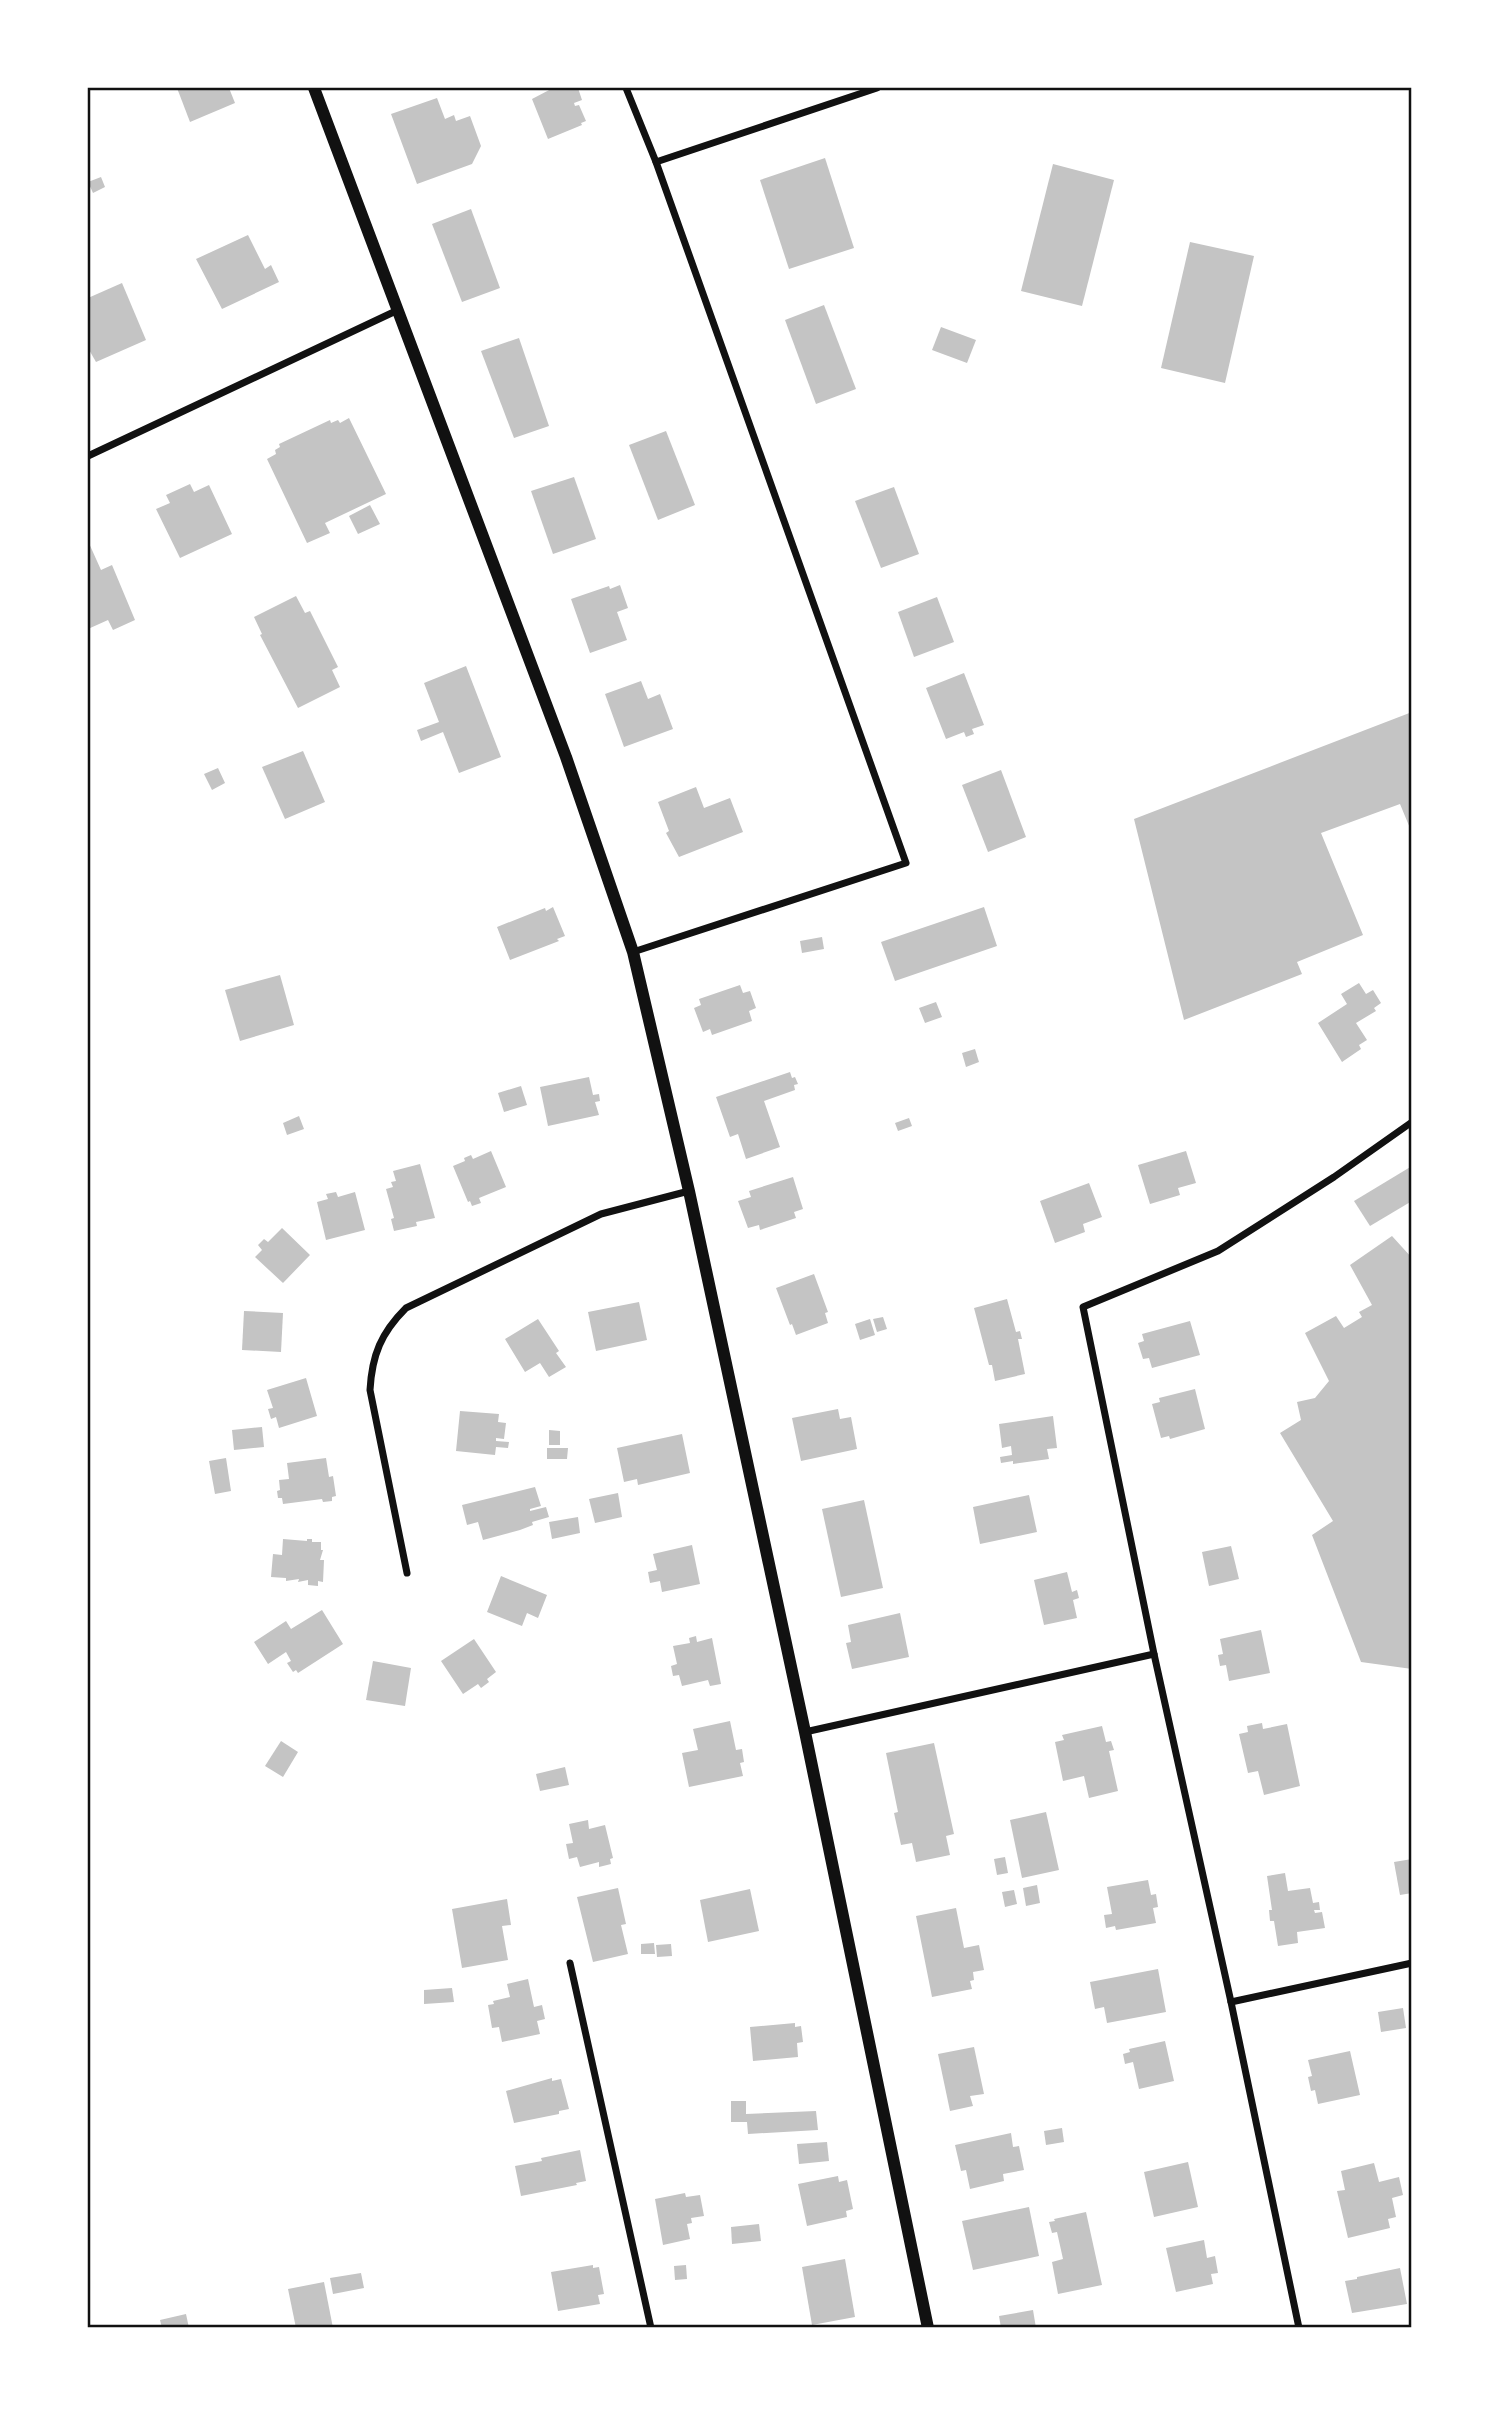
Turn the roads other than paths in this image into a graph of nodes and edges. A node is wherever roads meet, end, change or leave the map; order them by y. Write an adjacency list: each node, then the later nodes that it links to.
1 (314, 88): 5 (street)
2 (626, 88): 4 (street)
3 (877, 88): 4 (street)
4 (656, 162): 7 (street)
5 (399, 310): 6 (street); 7 (street)
6 (88, 456)
7 (634, 952): 9 (street)
8 (1412, 1122): 11 (street)
9 (689, 1191): 10 (street); 12 (street)
10 (407, 1573)
11 (1154, 1654): 12 (street); 15 (street)
12 (805, 1732): 17 (street)
13 (570, 1963): 16 (street)
14 (1412, 1963): 15 (street)
15 (1231, 2002): 18 (street)
16 (651, 2328)
17 (928, 2328)
18 (1298, 2328)

